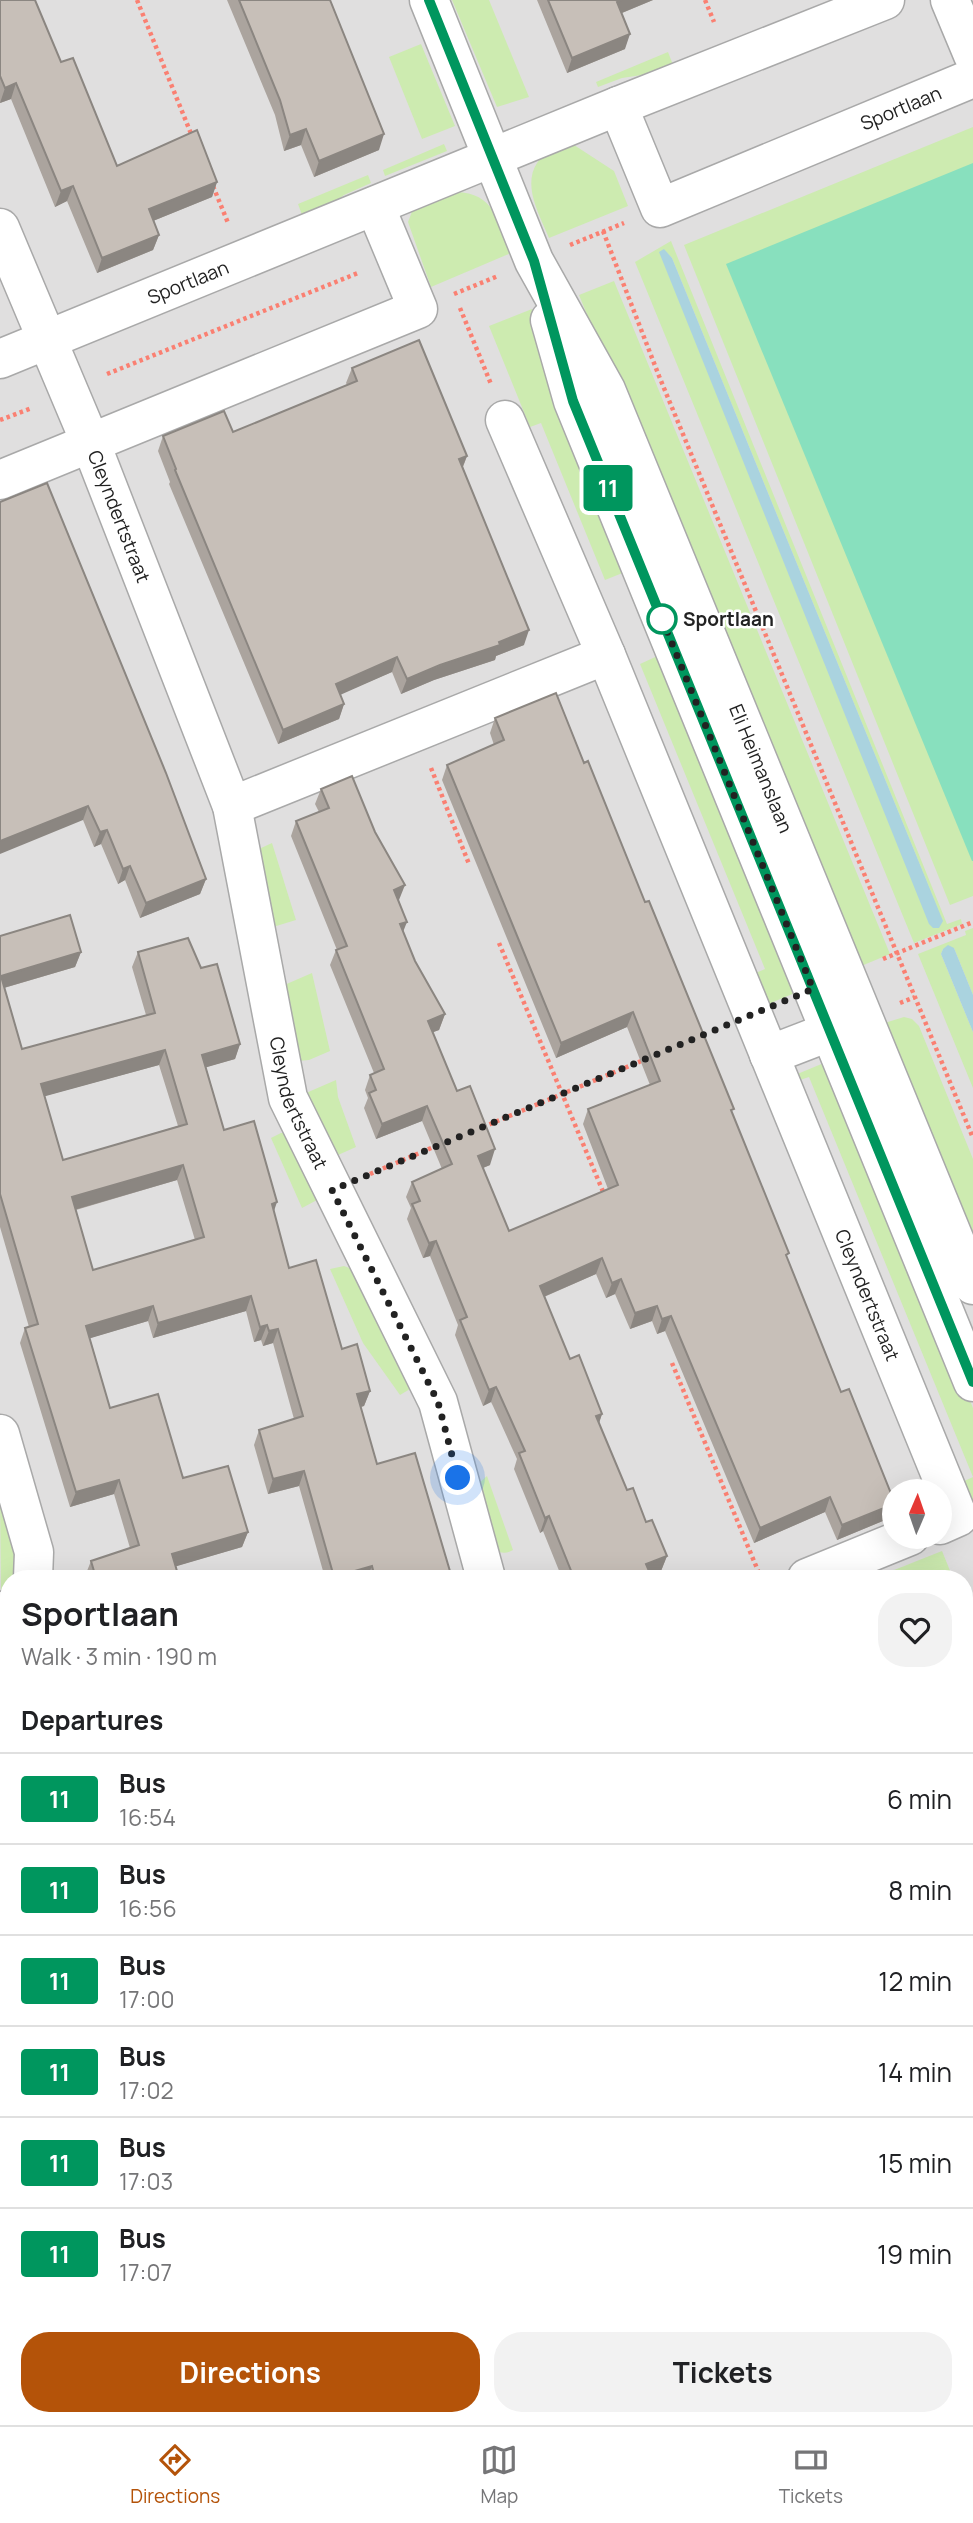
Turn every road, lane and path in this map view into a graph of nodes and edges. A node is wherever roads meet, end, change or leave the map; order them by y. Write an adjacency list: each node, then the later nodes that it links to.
1 (137, 0): 10 (path)
2 (429, 0): 11 (street, Eli Heimanslaan)
3 (705, 0): 6 (path)
4 (885, 0): 9 (street, Sportlaan)
5 (950, 0): 7 (street)
6 (716, 26)
7 (973, 55)
8 (973, 78): 9 (street, Sportlaan)
9 (618, 106): 11 (street, Sportlaan)
10 (192, 136)
11 (491, 159): 13 (street, Sportlaan); 18 (street, Eli Heimanslaan)
12 (213, 186): 17 (path)
13 (375, 205): 16 (street); 17 (street, Sportlaan)
14 (0, 229): 20 (street, Cleyndertstraat)
15 (603, 232): 34 (path)
16 (396, 257): 22 (path); 26 (street)
17 (243, 260): 20 (street, Sportlaan)
18 (534, 261): 35 (street, Eli Heimanslaan); 36 (street, Eli Heimanslaan)
19 (455, 294): 25 (path)
20 (48, 339): 21 (street, Sportlaan); 26 (street, Cleyndertstraat)
21 (0, 359)
22 (97, 378)
23 (36, 406): 24 (path)
24 (0, 420)
25 (505, 420): 28 (street, Cleyndertstraat)
26 (91, 444): 27 (street); 30 (street, Cleyndertstraat)
27 (0, 480)
28 (606, 655): 29 (street); 37 (street, Cleyndertstraat)
29 (416, 731): 30 (street); 31 (path)
30 (232, 806): 43 (street, Cleyndertstraat)
31 (469, 864)
32 (973, 922): 34 (path)
33 (499, 943): 39 (path)
34 (897, 953): 35 (path); 41 (path)
35 (846, 975): 36 (street, Eli Heimanslaan)
36 (847, 1025): 37 (street); 45 (street, Eli Heimanslaan); 47 (street, Eli Heimanslaan)
37 (769, 1055): 49 (street, Cleyndertstraat)
38 (651, 1057): 39 (path)
39 (563, 1094): 40 (path); 44 (path)
40 (473, 1131)
41 (973, 1138)
42 (447, 1142): 43 (path)
43 (332, 1190): 54 (street, Cleyndertstraat)
44 (604, 1195)
45 (973, 1285)
46 (672, 1363): 55 (path)
47 (973, 1382)
48 (0, 1434): 53 (street)
49 (942, 1479)
50 (952, 1502): 51 (street, Cleyndertstraat)
51 (952, 1520)
52 (882, 1547): 56 (street)
53 (33, 1570)
54 (484, 1570)
55 (758, 1570)
56 (827, 1570)

